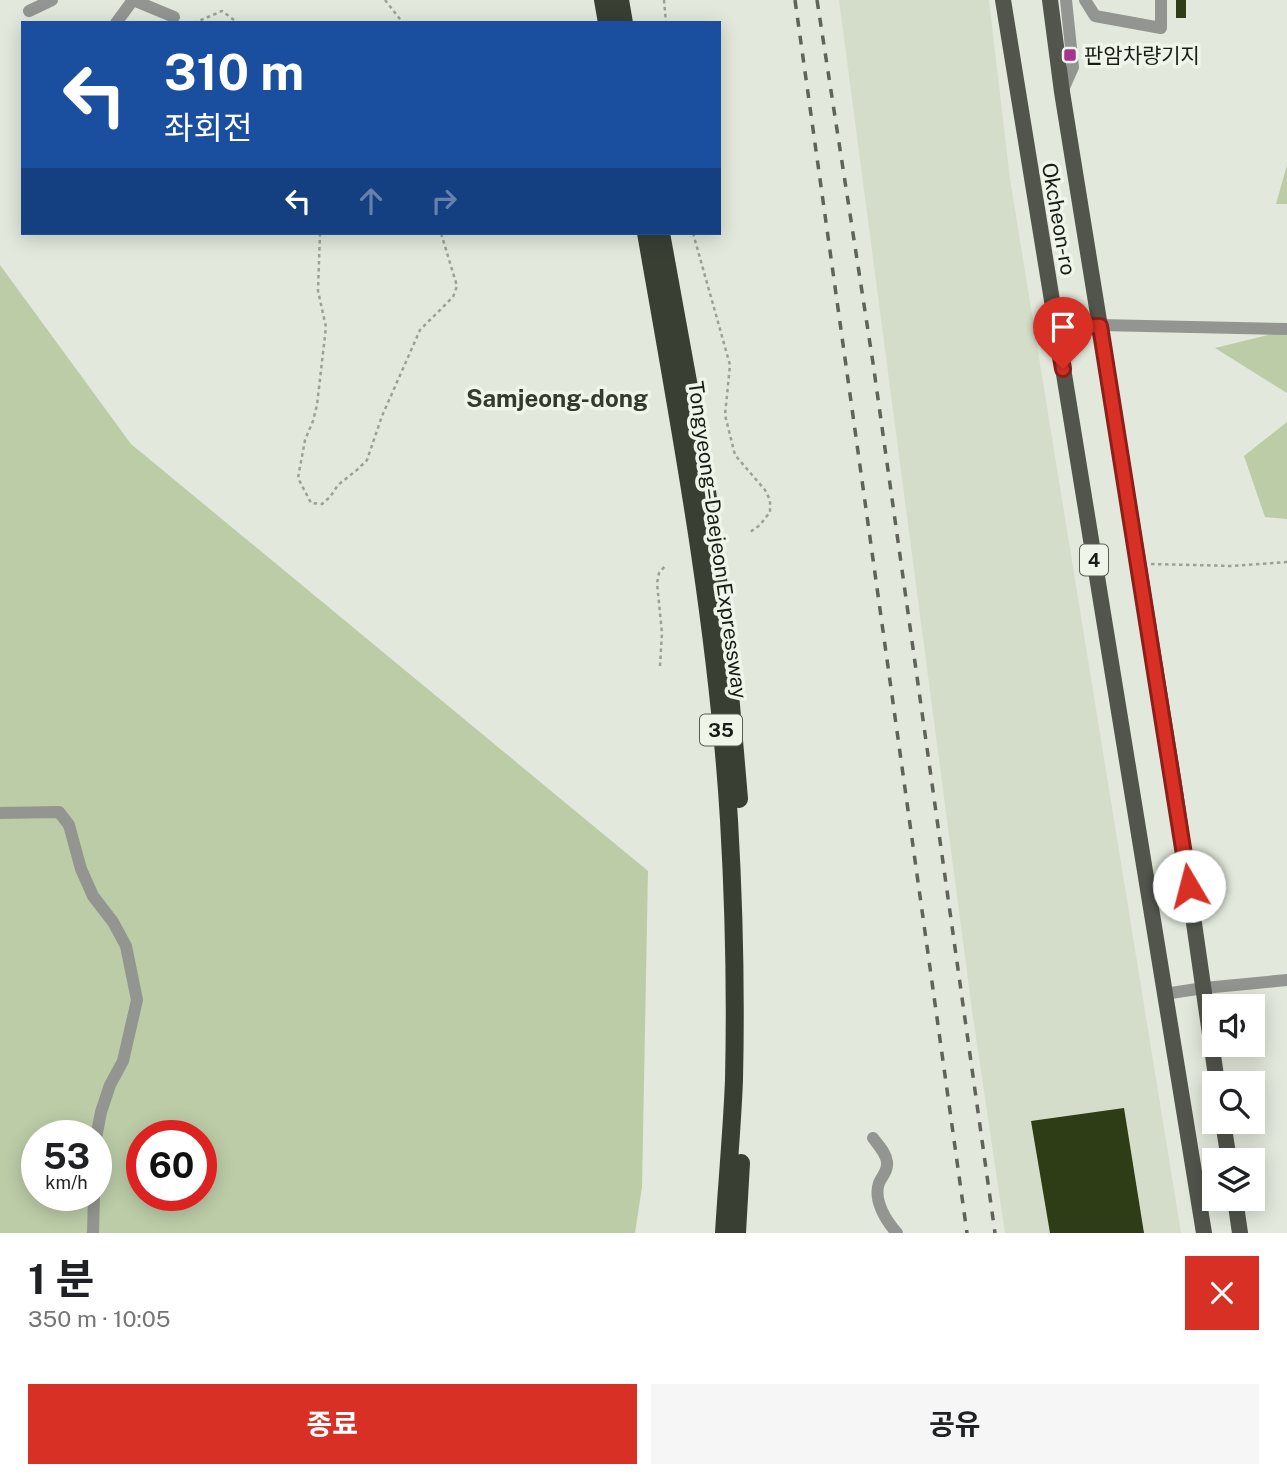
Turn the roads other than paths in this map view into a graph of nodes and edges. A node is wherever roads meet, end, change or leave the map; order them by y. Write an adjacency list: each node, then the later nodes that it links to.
1 (52, 0): 11 (street)
2 (133, 0): 12 (street); 13 (street)
3 (603, 0): 14 (highway)
4 (620, 0): 15 (highway)
5 (632, 0): 16 (highway)
6 (1003, 0): 21 (main road, Okcheon-ro / 4)
7 (1050, 0): 17 (main road, Okcheon-ro / 4)
8 (1066, 0): 17 (street)
9 (1085, 0): 10 (street)
10 (1161, 0)
11 (29, 11)
12 (174, 17)
13 (117, 21)
14 (607, 21)
15 (624, 21)
16 (635, 21)
17 (1062, 92): 20 (main road, Okcheon-ro / 4)
18 (646, 235): 33 (highway, Tongyeong–Daejeon Expressway / 35)
19 (661, 235): 34 (highway, Tongyeong–Daejeon Expressway / 35)
20 (1100, 326): 21 (street); 22 (street); 25 (main road, Okcheon-ro / 4)
21 (1056, 327): 26 (main road, Okcheon-ro / 4)
22 (1287, 329)
23 (0, 813): 28 (street)
24 (1287, 981): 25 (street)
25 (1204, 988): 26 (street); 27 (main road, Okcheon-ro / 4)
26 (1164, 994): 36 (main road, Okcheon-ro / 4)
27 (1215, 1071)
28 (99, 1120)
29 (873, 1138): 35 (street)
30 (94, 1211): 32 (street)
31 (1237, 1211): 37 (main road)
32 (93, 1233)
33 (724, 1233)
34 (737, 1233)
35 (897, 1233)
36 (1204, 1233)
37 (1240, 1233)

